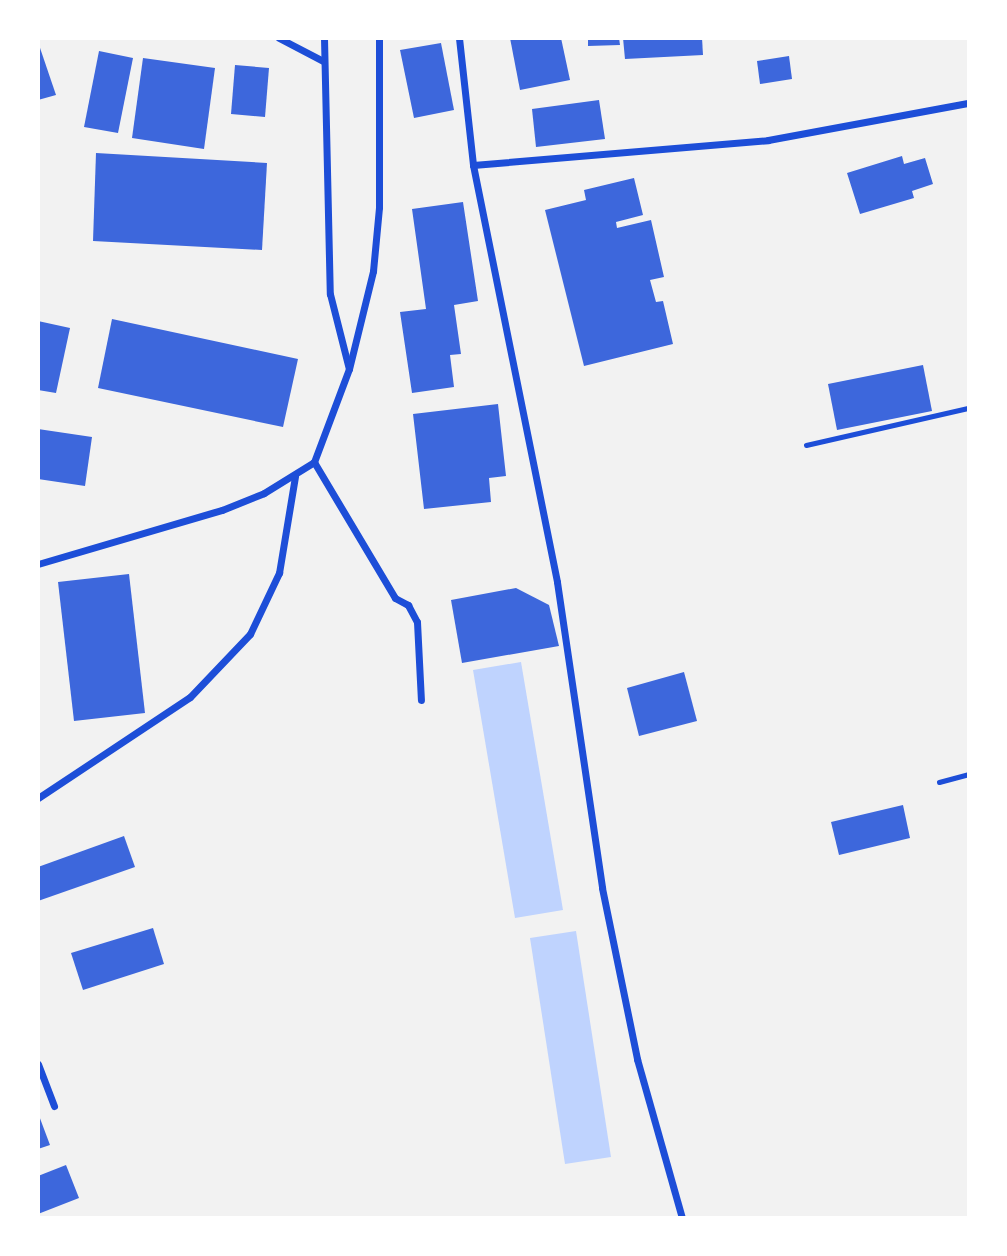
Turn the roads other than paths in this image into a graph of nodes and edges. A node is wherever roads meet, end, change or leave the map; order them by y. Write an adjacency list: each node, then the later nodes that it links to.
1 (279, 38): 5 (street)
2 (324, 38): 5 (street)
3 (379, 38): 8 (street)
4 (459, 38): 7 (street)
5 (323, 61): 8 (street)
6 (968, 103): 7 (street)
7 (473, 165): 20 (street)
8 (349, 369): 11 (street)
9 (968, 408): 10 (lane)
10 (806, 445)
11 (314, 462): 12 (street); 14 (street)
12 (295, 476): 13 (street); 17 (street)
13 (38, 564)
14 (421, 699)
15 (968, 774): 16 (lane)
16 (939, 782)
17 (38, 798)
18 (38, 1064): 19 (street)
19 (54, 1106)
20 (682, 1217)

